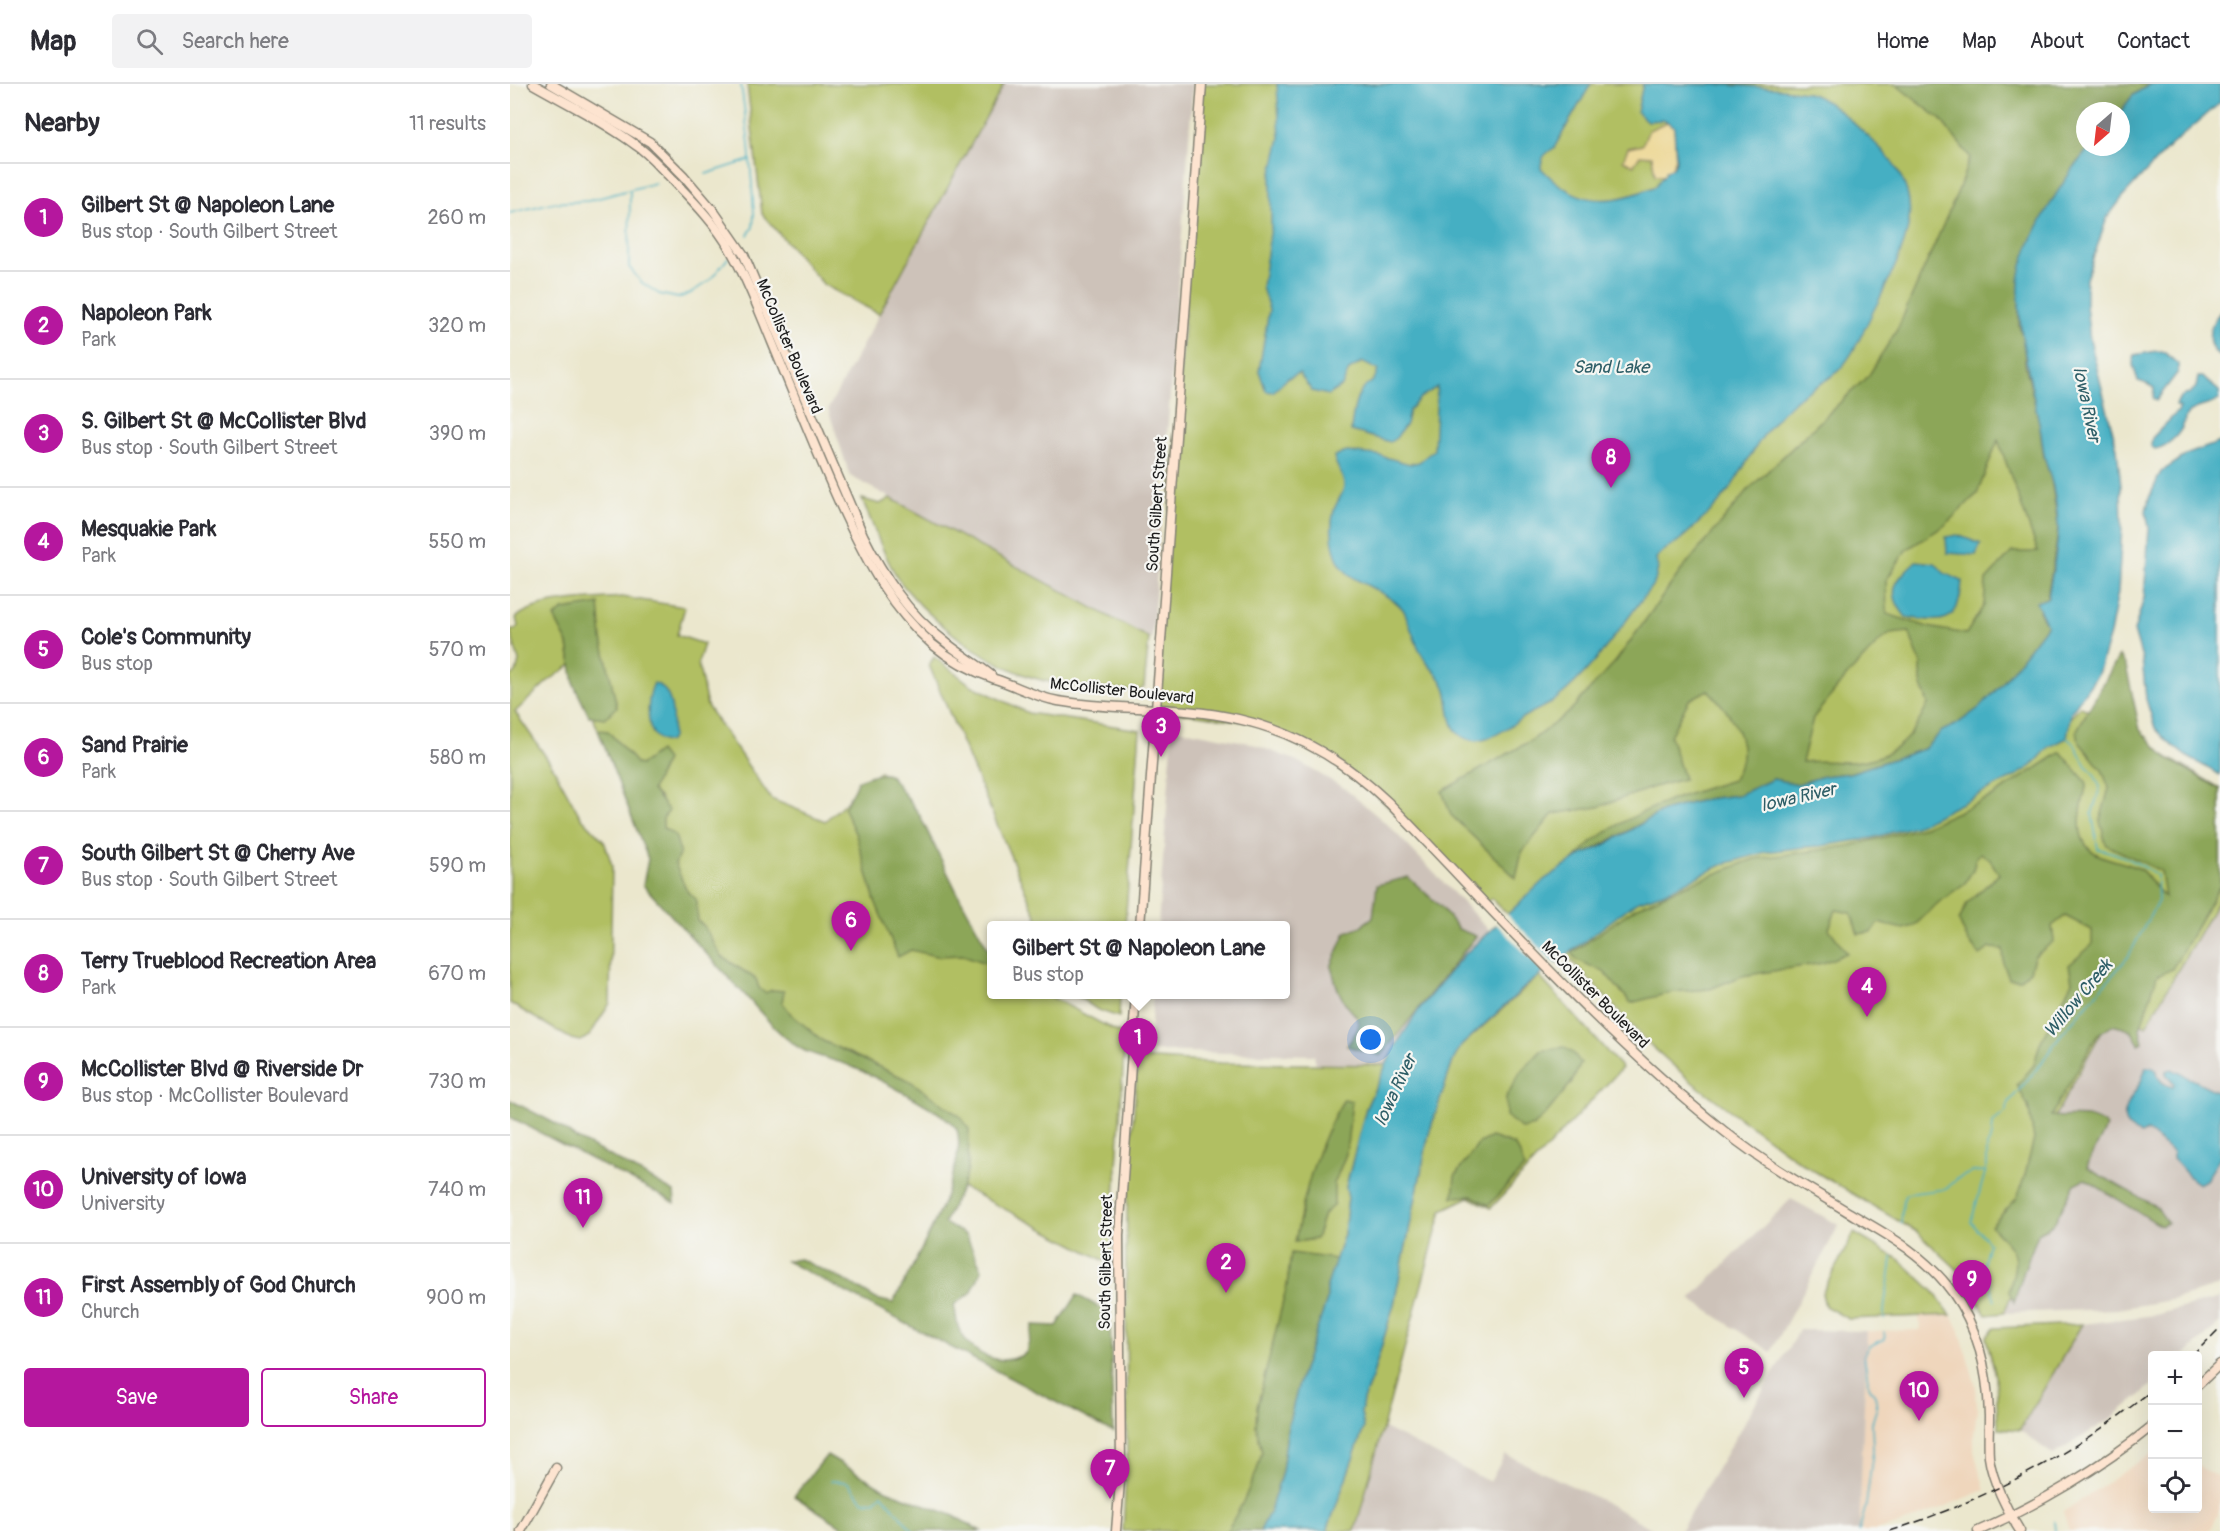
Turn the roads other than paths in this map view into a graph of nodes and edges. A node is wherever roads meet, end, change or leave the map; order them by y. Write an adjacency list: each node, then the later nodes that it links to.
1 (533, 84): 4 (main road, McCollister Boulevard)
2 (551, 84): 4 (main road, McCollister Boulevard)
3 (1202, 84): 5 (main road, South Gilbert Street)
4 (997, 679): 5 (main road, McCollister Boulevard)
5 (1155, 709): 6 (main road, South Gilbert Street); 12 (main road, McCollister Boulevard)
6 (1140, 921)
7 (1136, 999): 14 (main road, South Gilbert Street)
8 (2220, 1364): 9 (main road)
9 (2202, 1381)
10 (2148, 1430): 12 (main road)
11 (556, 1468): 13 (main road)
12 (2010, 1516): 15 (main road); 16 (main road, McCollister Boulevard)
13 (521, 1531)
14 (1116, 1531)
15 (1978, 1531)
16 (2020, 1531)

